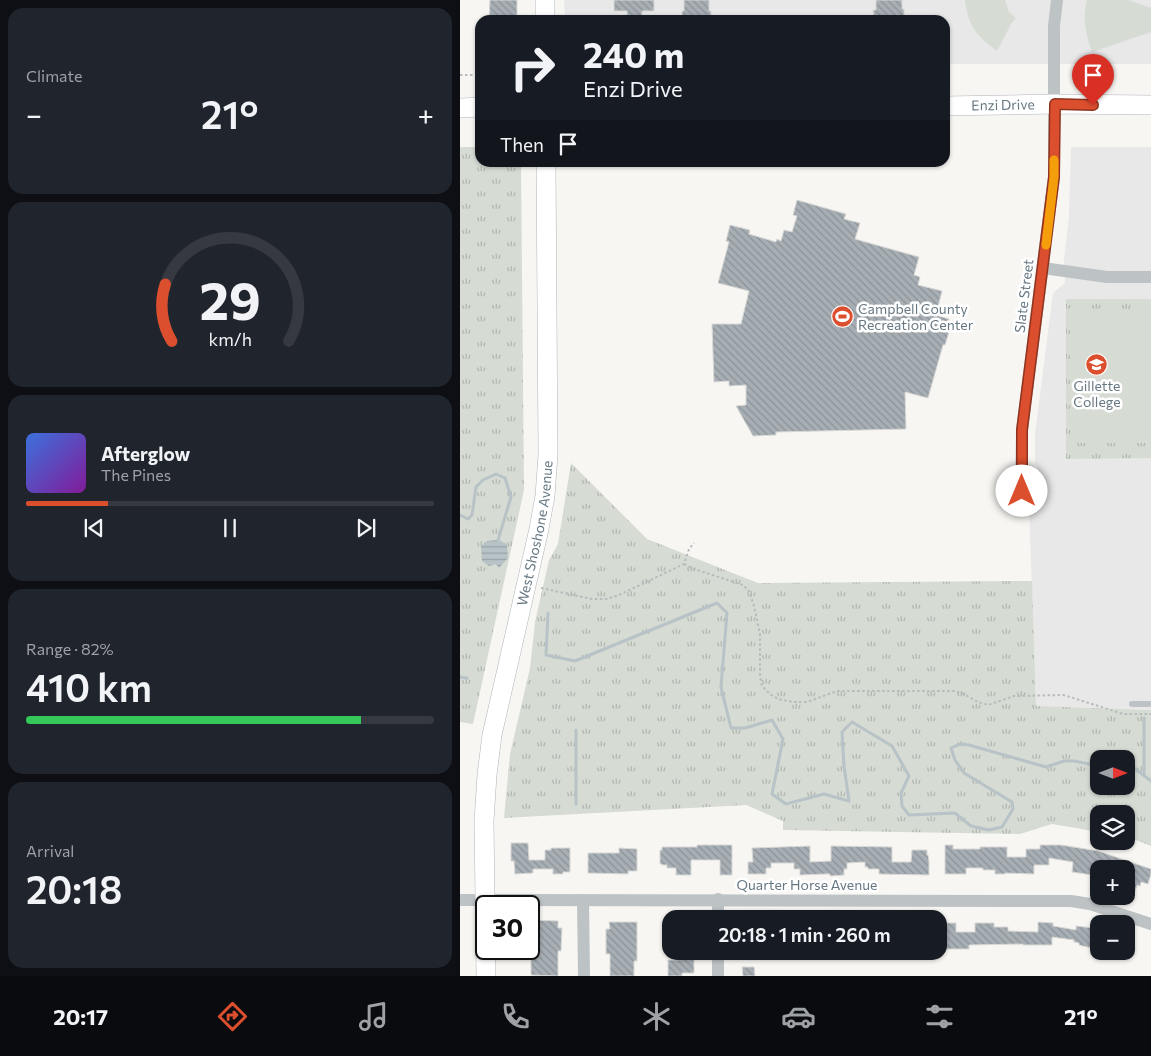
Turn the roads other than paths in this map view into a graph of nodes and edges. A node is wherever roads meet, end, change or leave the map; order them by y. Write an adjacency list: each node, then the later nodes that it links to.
1 (545, 0): 3 (street)
2 (1057, 0): 4 (street, Slate Street)
3 (545, 15)
4 (1055, 104): 5 (street, Enzi Drive); 6 (street, Enzi Drive); 10 (street, Slate Street)
5 (1151, 105)
6 (950, 106)
7 (460, 108): 8 (street)
8 (475, 108)
9 (546, 167): 15 (street, West Shoshone Avenue)
10 (1043, 268): 11 (street); 12 (street, Slate Street)
11 (1151, 277)
12 (1022, 491)
13 (1132, 704): 14 (lane)
14 (1151, 704)
15 (485, 895)
16 (718, 899): 20 (street, Quarter Horse Avenue); 21 (street); 22 (street, Quarter Horse Avenue)
17 (460, 900): 18 (street, Quarter Horse Avenue)
18 (475, 900)
19 (540, 900): 20 (street, Quarter Horse Avenue)
20 (583, 900): 26 (street)
21 (718, 910)
22 (1151, 924)
23 (486, 960): 25 (street, West Shoshone Avenue)
24 (718, 960): 27 (street)
25 (486, 976)
26 (584, 976)
27 (718, 976)

